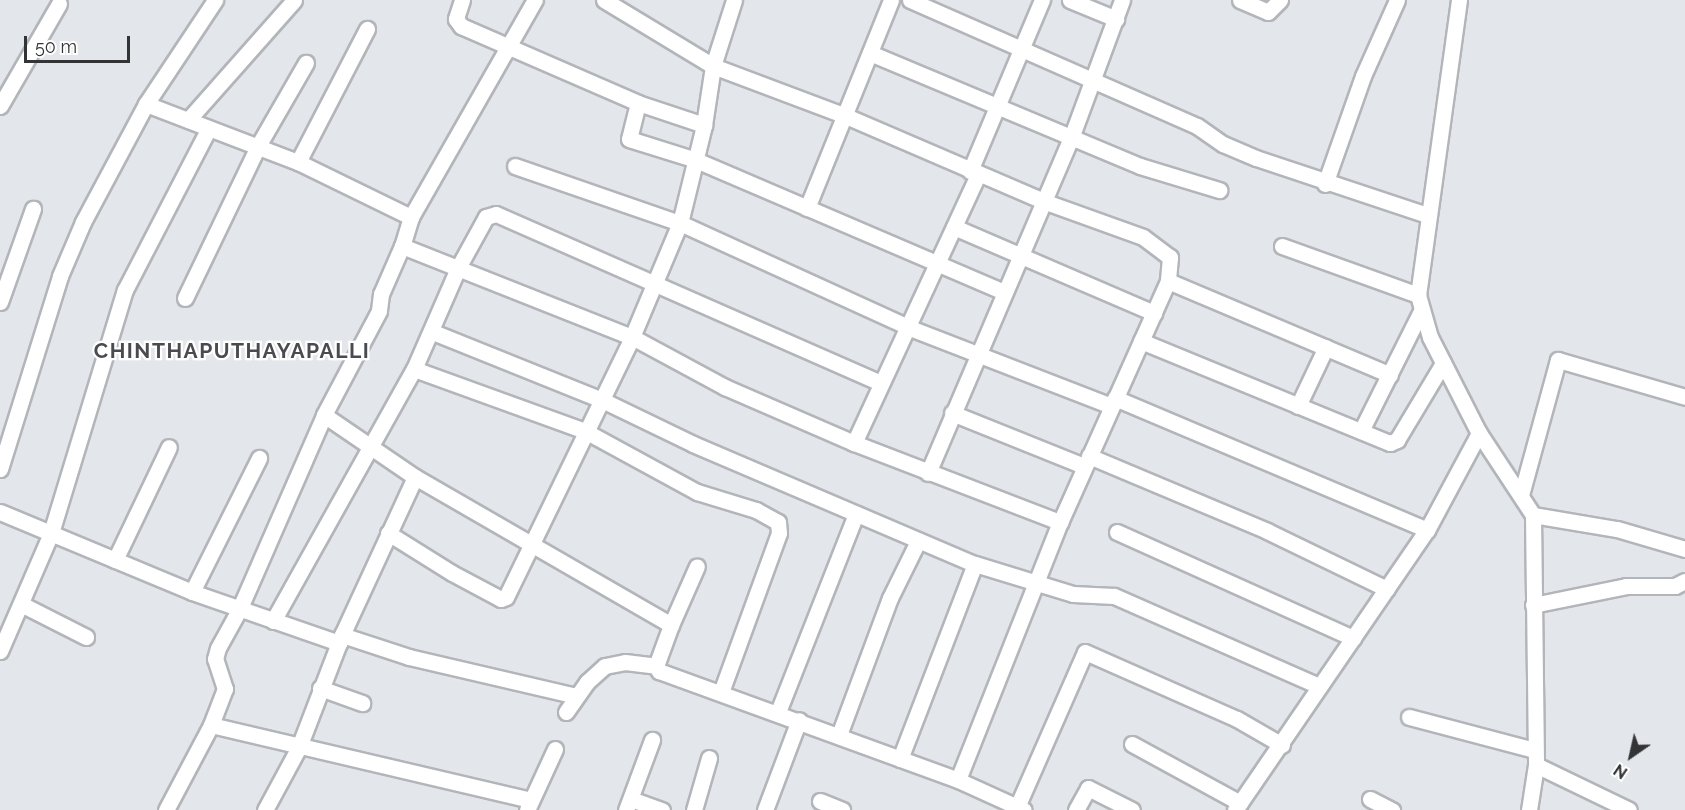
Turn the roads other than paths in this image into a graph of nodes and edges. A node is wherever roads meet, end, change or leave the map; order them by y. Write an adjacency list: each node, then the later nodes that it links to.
1 (215, 0): 26 (street)
2 (294, 0): 30 (street)
3 (462, 0): 19 (street)
4 (535, 0): 19 (street)
5 (605, 0): 23 (street)
6 (734, 0): 23 (street)
7 (891, 0): 21 (street)
8 (910, 0): 20 (street)
9 (1041, 0): 20 (street)
10 (1070, 0): 17 (street)
11 (1122, 0): 17 (street)
12 (1240, 0): 13 (street)
13 (1280, 0)
14 (1397, 0): 39 (street)
15 (1459, 0): 44 (street)
16 (58, 4): 27 (street)
17 (1116, 19): 24 (street)
18 (368, 29): 36 (street)
19 (506, 48): 25 (street); 45 (street)
20 (1021, 51): 24 (street); 28 (street)
21 (870, 53): 28 (street); 29 (street)
22 (306, 63): 34 (street)
23 (713, 66): 29 (street); 31 (street)
24 (1092, 83): 33 (street); 39 (street)
25 (638, 103): 31 (street); 35 (street)
26 (146, 104): 30 (street); 85 (street)
27 (0, 106)
28 (998, 106): 33 (street); 38 (street)
29 (846, 116): 38 (street); 42 (street)
30 (188, 120): 32 (street)
31 (704, 125): 35 (street)
32 (209, 128): 34 (street); 95 (street)
33 (1071, 138): 40 (street); 41 (street)
34 (258, 146): 36 (street); 57 (street)
35 (696, 160): 42 (street); 46 (street)
36 (298, 162): 45 (street)
37 (515, 166): 46 (street)
38 (974, 173): 41 (street); 47 (street)
39 (1325, 183): 44 (street)
40 (1219, 189)
41 (1043, 201): 50 (street); 53 (street)
42 (807, 208): 51 (street)
43 (33, 209): 58 (street)
44 (1427, 215): 56 (street)
45 (411, 217): 48 (street)
46 (680, 223): 54 (street); 61 (street)
47 (954, 227): 50 (street); 51 (street)
48 (402, 246): 52 (street); 76 (street)
49 (1282, 246): 56 (street)
50 (1018, 258): 55 (street); 60 (street)
51 (938, 261): 55 (street); 61 (street)
52 (459, 266): 54 (street); 62 (street); 63 (street)
53 (1168, 281): 60 (street); 65 (street)
54 (655, 284): 63 (street); 70 (street)
55 (1004, 292): 66 (street)
56 (1418, 295): 59 (street)
57 (185, 298)
58 (0, 302)
59 (1421, 311): 67 (street); 69 (street)
60 (1154, 313): 64 (street)
61 (910, 328): 66 (street); 70 (street)
62 (433, 332): 68 (street); 72 (street)
63 (632, 337): 72 (street); 80 (street)
64 (1141, 342): 73 (street); 74 (street)
65 (1326, 347): 69 (street); 74 (street)
66 (978, 354): 73 (street); 75 (street)
67 (1443, 363): 78 (street); 79 (street)
68 (414, 369): 77 (street); 81 (street)
69 (1390, 375): 78 (street)
70 (879, 382): 80 (street)
71 (1685, 397): 88 (street)
72 (600, 399): 77 (street); 90 (street)
73 (1113, 402): 84 (street); 93 (street)
74 (1298, 406): 78 (street)
75 (952, 412): 84 (street); 86 (street)
76 (324, 415): 81 (street); 109 (street)
77 (585, 431): 98 (street); 119 (street)
78 (1361, 431)
79 (1479, 433): 88 (street); 93 (street)
80 (854, 443): 86 (street)
81 (370, 446): 87 (street); 110 (street)
82 (169, 447): 100 (street)
83 (259, 458): 106 (street)
84 (1087, 461): 92 (street); 105 (street)
85 (0, 469)
86 (928, 472): 92 (street)
87 (416, 477): 96 (street); 98 (street)
88 (1521, 495): 91 (street)
89 (0, 512): 95 (street)
90 (856, 514): 97 (street); 123 (street)
91 (1533, 515): 99 (street); 108 (street)
92 (1060, 522): 103 (street)
93 (1427, 530): 105 (street)
94 (1117, 532): 113 (street)
95 (51, 533): 100 (street); 107 (street)
96 (387, 533): 98 (street); 114 (street)
97 (918, 541): 101 (street); 127 (street)
98 (531, 545): 111 (street)
99 (1685, 549)
100 (115, 560): 106 (street)
101 (975, 564): 103 (street); 135 (street)
102 (697, 566): 111 (street)
103 (1037, 581): 117 (street); 136 (street)
104 (1685, 581): 108 (street)
105 (1387, 589): 113 (street)
106 (192, 592): 109 (street)
107 (21, 604): 112 (street); 115 (street)
108 (1533, 605): 134 (street)
109 (239, 610): 110 (street); 126 (street)
110 (273, 621): 114 (street)
111 (671, 625): 116 (street)
112 (86, 637)
113 (1353, 638): 117 (street)
114 (340, 639): 118 (street); 120 (street)
115 (0, 651)
116 (656, 666): 119 (street); 120 (street)
117 (1319, 686): 130 (street)
118 (320, 688): 121 (street); 131 (street)
119 (721, 693): 123 (street)
120 (577, 696): 122 (street)
121 (362, 703)
122 (566, 712)
123 (777, 712): 125 (street)
124 (1409, 717): 134 (street)
125 (799, 720): 127 (street); 147 (street)
126 (211, 725): 131 (street); 143 (street)
127 (839, 735): 135 (street)
128 (652, 740): 139 (street)
129 (1132, 744): 141 (street)
130 (1282, 745): 141 (street); 142 (street)
131 (299, 747): 140 (street); 144 (street)
132 (555, 748): 140 (street)
133 (709, 758): 146 (street)
134 (1535, 758): 152 (street); 153 (street)
135 (900, 759): 136 (street)
136 (958, 780): 142 (street)
137 (1370, 799): 151 (street)
138 (820, 801): 148 (street)
139 (628, 804): 145 (street)
140 (528, 805)
141 (1238, 806)
142 (1021, 808)
143 (166, 810)
144 (265, 810)
145 (662, 810)
146 (694, 810)
147 (765, 810)
148 (842, 810)
149 (1076, 810): 150 (street)
150 (1132, 810)
151 (1392, 810)
152 (1530, 810)
153 (1629, 810)

